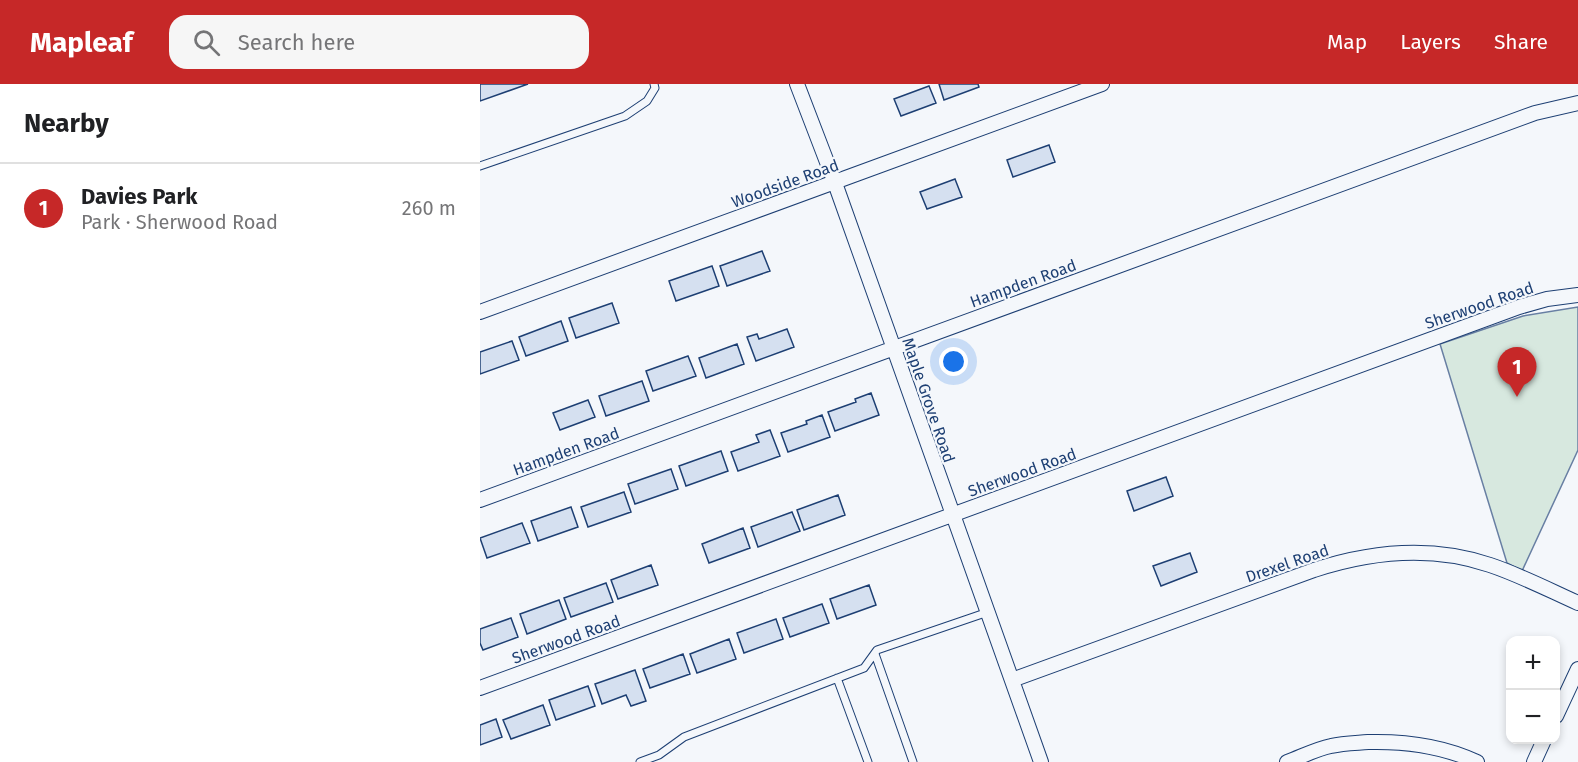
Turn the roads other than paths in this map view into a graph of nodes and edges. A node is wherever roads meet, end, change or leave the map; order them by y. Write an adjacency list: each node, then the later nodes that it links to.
1 (654, 84): 5 (lane)
2 (797, 84): 6 (street, Maple Grove Road)
3 (1102, 84): 6 (street, Woodside Road)
4 (1578, 103): 9 (street, Hampden Road)
5 (480, 166)
6 (835, 183): 8 (street, Woodside Road); 9 (street, Maple Grove Road)
7 (1578, 295): 11 (street, Sherwood Road)
8 (480, 312)
9 (894, 348): 10 (street, Hampden Road); 11 (street, Maple Grove Road)
10 (480, 500)
11 (952, 515): 13 (street, Maple Grove Road); 18 (street, Sherwood Road)
12 (1578, 603): 17 (street, Drexel Road)
13 (988, 612): 14 (lane); 17 (street, Maple Grove Road)
14 (875, 654): 16 (lane); 23 (lane)
15 (1578, 669): 19 (street)
16 (837, 678): 21 (lane); 22 (lane)
17 (1012, 680): 24 (street, Maple Grove Road)
18 (480, 688)
19 (1560, 707)
20 (1542, 744): 27 (street)
21 (640, 762)
22 (868, 762)
23 (913, 762)
24 (1041, 762)
25 (1287, 762): 26 (street)
26 (1477, 762)
27 (1534, 762)

